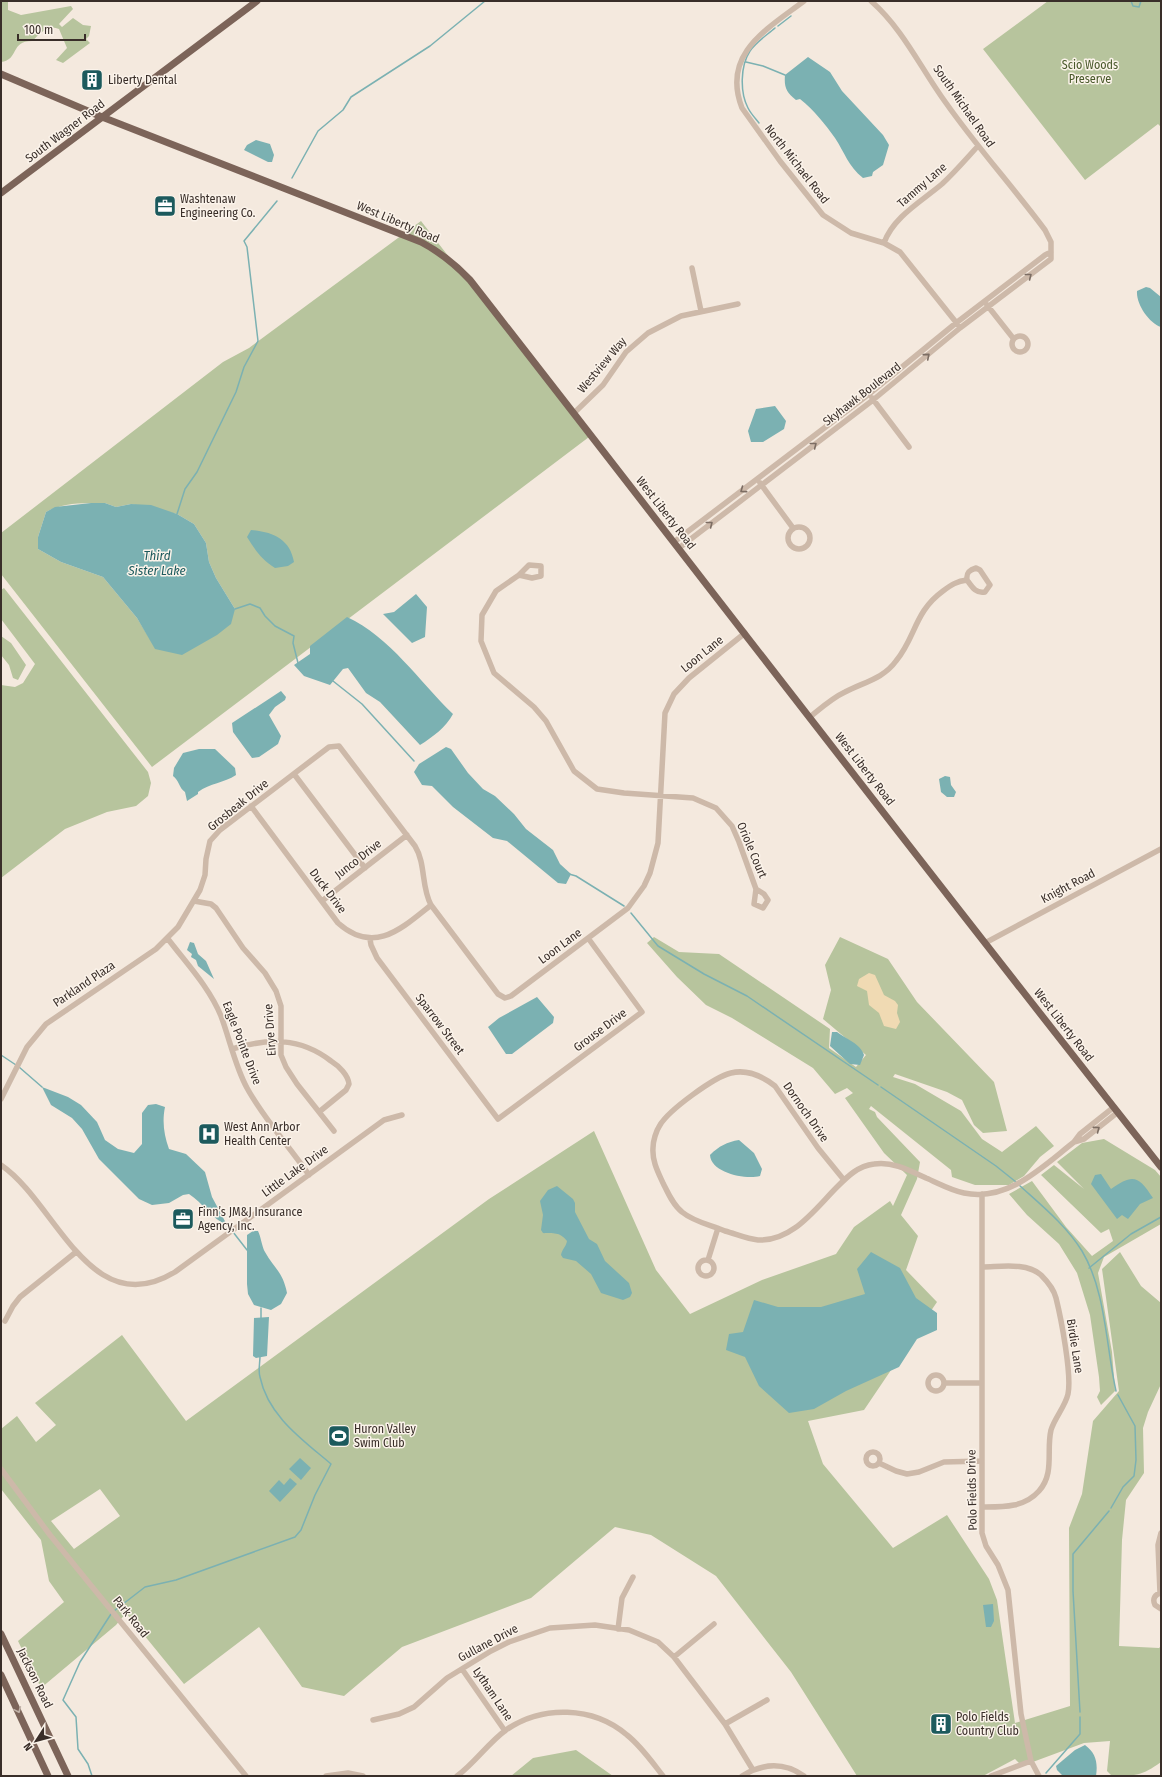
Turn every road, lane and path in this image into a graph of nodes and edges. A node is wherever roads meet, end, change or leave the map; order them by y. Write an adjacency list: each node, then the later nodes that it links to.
1 (257, 1): 5 (main road, South Wagner Road)
2 (804, 1): 8 (street, North Michael Road)
3 (871, 1): 6 (street, South Michael Road)
4 (1, 74): 5 (main road, West Liberty Road)
5 (102, 116): 7 (main road, South Wagner Road); 20 (main road, West Liberty Road)
6 (978, 146): 8 (street, Tammy Lane); 9 (street, South Michael Road)
7 (1, 193)
8 (884, 242): 15 (street, North Michael Road)
9 (1051, 252): 11 (street, Skyhawk Boulevard); 13 (street, Skyhawk Boulevard, one-way to 9)
10 (692, 268): 14 (street)
11 (984, 302): 13 (street); 15 (street, Skyhawk Boulevard)
12 (738, 304): 14 (street, Westview Way)
13 (989, 308): 16 (street, Skyhawk Boulevard); 17 (street)
14 (701, 311): 20 (street, Westview Way)
15 (956, 323): 16 (street, North Michael Road); 18 (street, Skyhawk Boulevard)
16 (960, 328): 19 (street, Skyhawk Boulevard, one-way to 16)
17 (1013, 338)
18 (869, 394): 19 (street); 22 (street, Skyhawk Boulevard)
19 (873, 400): 21 (street); 23 (street, Skyhawk Boulevard, one-way to 19)
20 (574, 413): 25 (main road, West Liberty Road)
21 (909, 447)
22 (758, 479): 23 (street); 25 (street, Skyhawk Boulevard, one-way to 25)
23 (762, 485): 24 (street); 26 (street, Skyhawk Boulevard, one-way to 23)
24 (793, 528): 24 (street)
25 (674, 542): 26 (main road, West Liberty Road)
26 (680, 548): 29 (main road, West Liberty Road)
27 (519, 575): 33 (street, Oriole Court)
28 (967, 580): 28 (street); 30 (street)
29 (745, 633): 30 (main road, West Liberty Road); 33 (street, Loon Lane)
30 (810, 717): 45 (main road, West Liberty Road)
31 (329, 747): 32 (street, Grosbeak Drive); 35 (street, Loon Lane)
32 (294, 774): 34 (street, Grosbeak Drive); 37 (street)
33 (661, 794): 38 (street, Oriole Court); 43 (street, Loon Lane)
34 (250, 806): 39 (street, Grosbeak Drive); 40 (street, Duck Drive)
35 (407, 835): 37 (street, Junco Drive); 41 (street, Loon Lane)
36 (1161, 849): 45 (street, Knight Road)
37 (364, 868): 40 (street, Junco Drive)
38 (756, 889): 38 (street, Oriole Court)
39 (194, 901): 44 (street, Parkland Plaza); 46 (street, Eirye Drive)
40 (322, 901): 42 (street, Duck Drive)
41 (431, 905): 42 (street); 43 (street, Loon Lane)
42 (370, 938): 52 (street, Sparrow Street)
43 (588, 938): 52 (street, Grouse Drive)
44 (168, 939): 47 (street, Eagle Pointe Drive); 48 (street, Parkland Plaza)
45 (985, 943): 49 (main road, West Liberty Road)
46 (281, 1043): 47 (street); 50 (street, Eirye Drive); 50 (street)
47 (233, 1051): 56 (street, Eagle Pointe Drive)
48 (1, 1099)
49 (1116, 1110): 55 (main road, West Liberty Road); 58 (street, Dornoch Drive)
50 (319, 1112): 53 (street, Eirye Drive)
51 (402, 1115): 56 (street, Little Lake Drive)
52 (498, 1119)
53 (334, 1131)
54 (1, 1165): 60 (street, Little Lake Drive)
55 (1161, 1166)
56 (309, 1175): 60 (street, Little Lake Drive)
57 (844, 1180): 58 (street, Dornoch Drive); 59 (street, Dornoch Drive); 59 (street, Dornoch Drive)
58 (982, 1194): 62 (street, Polo Fields Drive)
59 (718, 1228): 61 (street)
60 (76, 1252): 63 (street)
61 (708, 1260)
62 (982, 1266): 65 (street, Polo Fields Drive); 69 (street, Birdie Lane)
63 (5, 1321)
64 (944, 1383): 65 (street)
65 (982, 1383): 66 (street, Polo Fields Drive)
66 (982, 1461): 67 (street); 69 (street, Polo Fields Drive)
67 (879, 1463)
68 (1, 1469): 88 (street, Park Road)
69 (982, 1508): 84 (street, Polo Fields Drive)
70 (1161, 1533): 72 (street)
71 (633, 1577): 75 (street)
72 (1161, 1593): 73 (street)
73 (1161, 1609)
74 (714, 1624): 77 (street)
75 (618, 1629): 77 (street, Gullane Drive); 78 (street, Gullane Drive)
76 (1, 1634): 87 (main road, Jackson Road)
77 (674, 1657): 82 (street, Gullane Drive)
78 (462, 1669): 81 (street, Gullane Drive); 83 (street, Lytham Lane)
79 (1, 1675): 86 (main road, one-way to 86)
80 (767, 1700): 82 (street)
81 (373, 1720)
82 (725, 1724): 85 (street, Gullane Drive)
83 (505, 1731): 91 (street); 92 (street)
84 (1031, 1760): 95 (street); 96 (street, Polo Fields Drive)
85 (753, 1770): 93 (street); 94 (street)
86 (48, 1776)
87 (68, 1776)
88 (246, 1776)
89 (326, 1776): 90 (street)
90 (363, 1776)
91 (457, 1776)
92 (663, 1776)
93 (742, 1776)
94 (804, 1776)
95 (991, 1776)
96 (1039, 1776)

